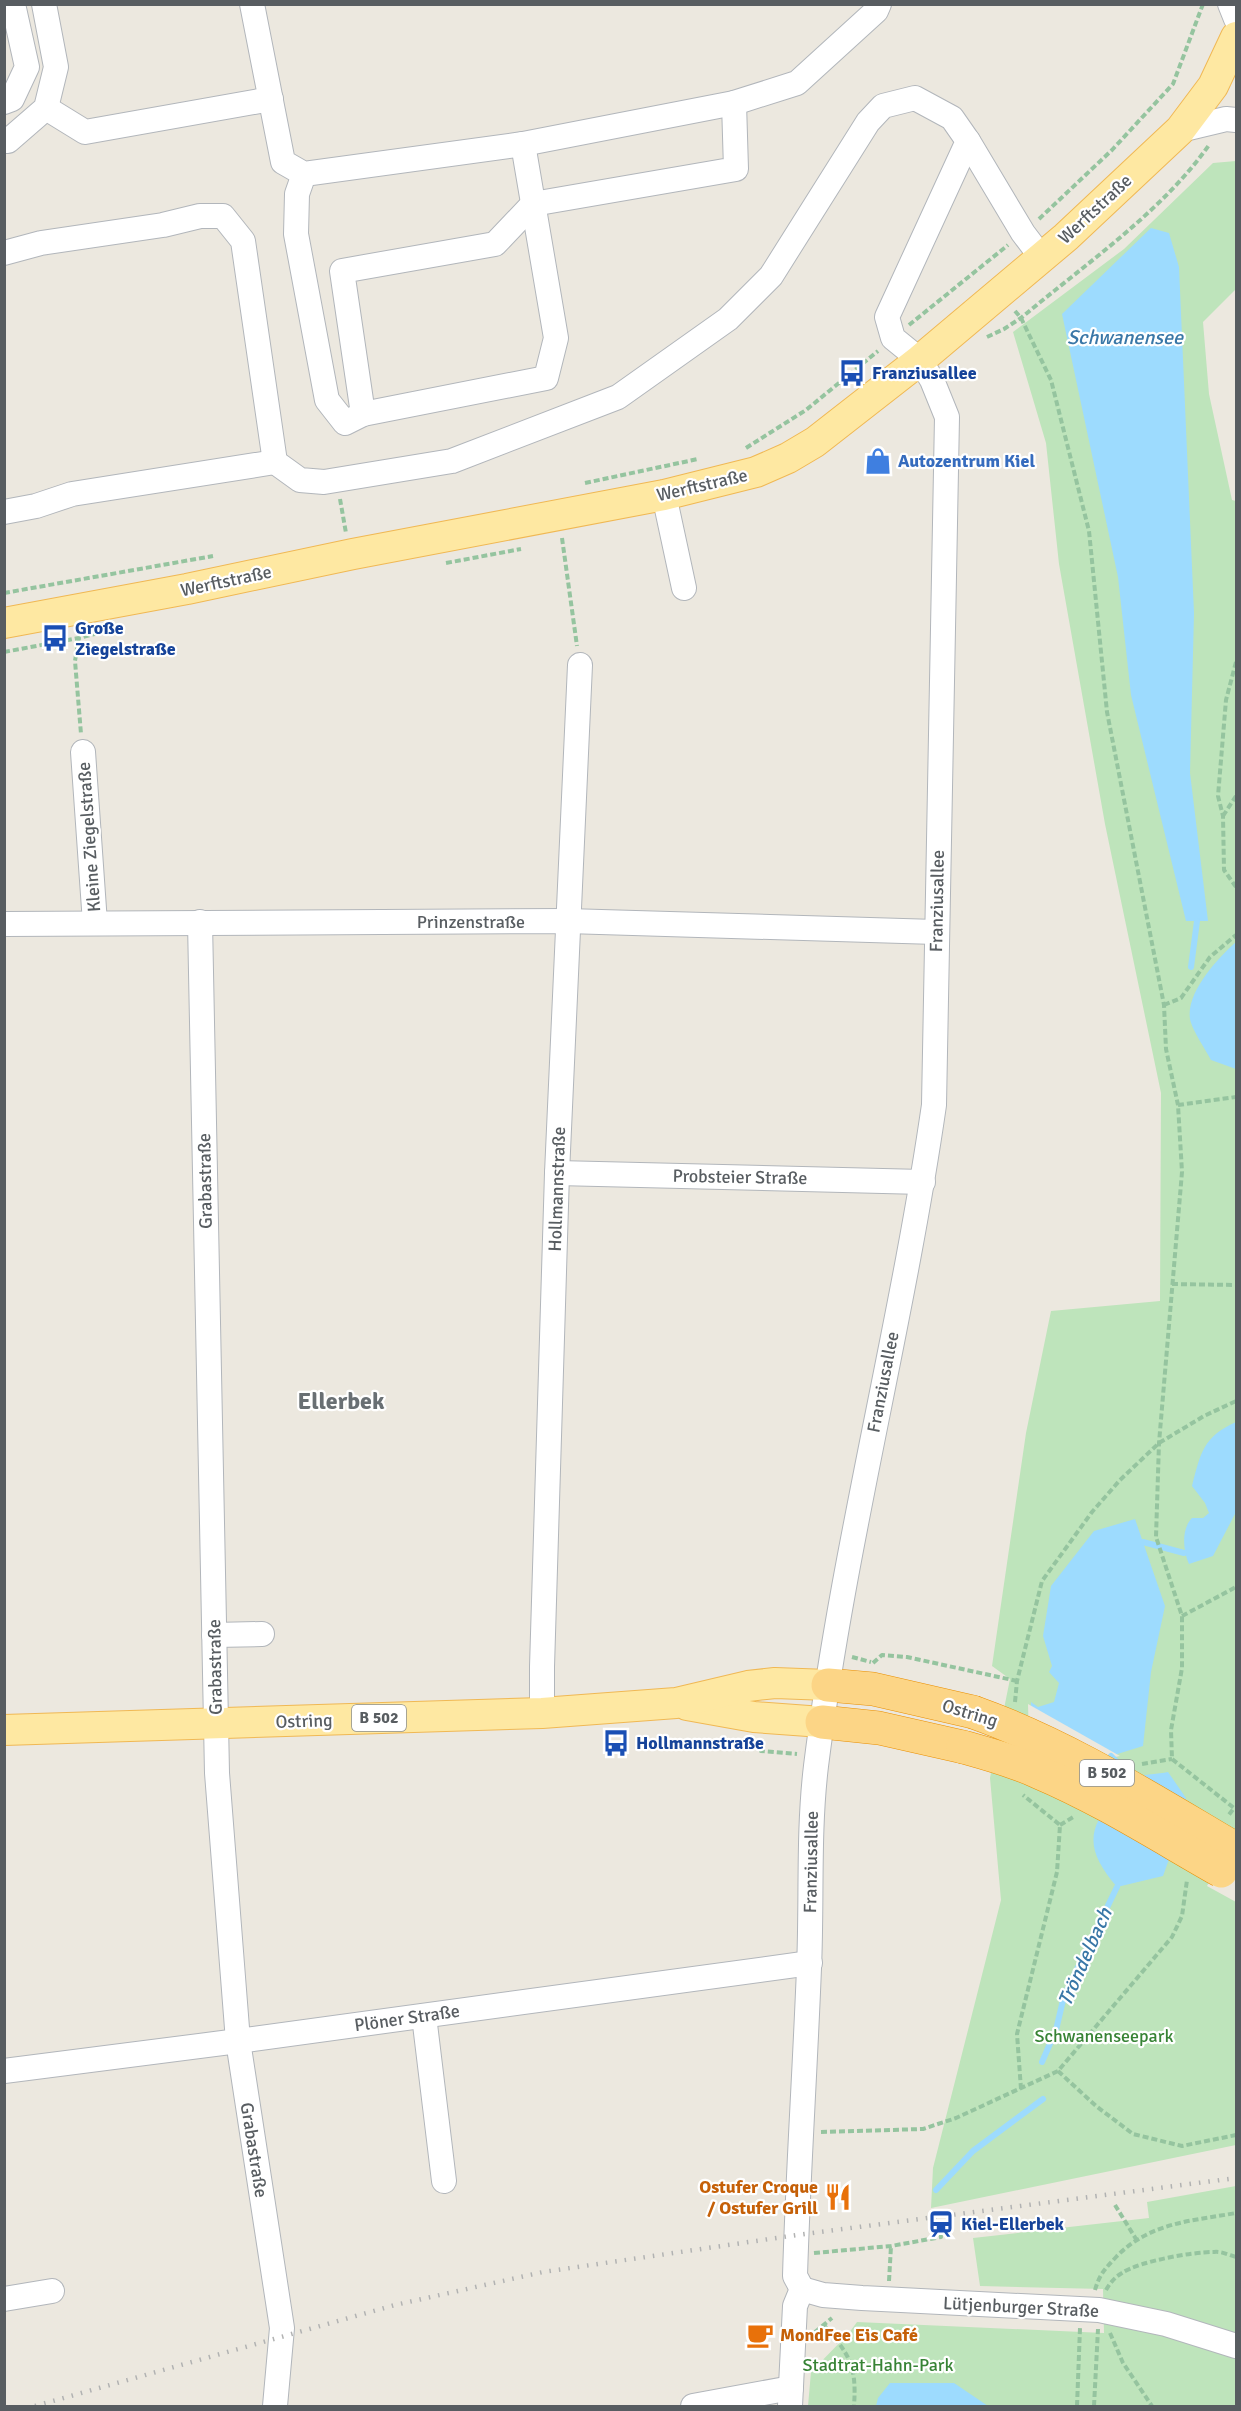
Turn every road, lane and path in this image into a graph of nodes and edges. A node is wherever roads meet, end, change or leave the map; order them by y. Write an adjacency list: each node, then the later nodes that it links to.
1 (14, 4): 10 (street)
2 (44, 4): 12 (street)
3 (252, 4): 9 (street)
4 (879, 4): 11 (street)
5 (1203, 4): 20 (path)
6 (1230, 4): 7 (street)
7 (1236, 19)
8 (1236, 37): 14 (main road, Werftstraße)
9 (271, 99): 12 (street); 18 (street)
10 (4, 102)
11 (734, 103): 17 (street); 19 (street)
12 (46, 108): 15 (street)
13 (1231, 119): 14 (street); 25 (path)
14 (1180, 130): 22 (main road, Werftstraße)
15 (4, 141)
16 (968, 141): 20 (street); 24 (street); 30 (street)
17 (523, 144): 18 (street); 19 (street)
18 (304, 174): 27 (street)
19 (533, 204): 27 (street); 27 (street)
20 (1023, 233): 22 (street); 24 (path)
21 (4, 253): 30 (street)
22 (1042, 258): 26 (main road, Werftstraße)
23 (1025, 325): 58 (path)
24 (893, 338): 26 (street); 28 (path)
25 (982, 339)
26 (920, 360): 32 (main road, Werftstraße); 56 (street, Franziusallee)
27 (363, 414)
28 (744, 450)
29 (710, 457): 31 (path)
30 (275, 462): 33 (street)
31 (584, 483)
32 (664, 495): 35 (main road, Werftstraße); 40 (street)
33 (4, 512)
34 (357, 531): 36 (path)
35 (561, 534): 43 (main road, Werftstraße); 47 (path)
36 (335, 535)
37 (530, 547): 39 (path)
38 (217, 556): 41 (path)
39 (444, 564)
40 (684, 588)
41 (4, 594)
42 (4, 623): 43 (main road, Werftstraße)
43 (80, 624): 44 (path); 45 (path); 48 (path)
44 (112, 629)
45 (4, 652)
46 (1236, 662): 50 (path)
47 (580, 665): 52 (street, Hollmannstraße)
48 (82, 752): 54 (street, Kleine Ziegelstraße)
49 (1236, 796): 50 (path)
50 (1223, 816): 51 (path)
51 (1236, 887)
52 (567, 921): 53 (street, Prinzenstraße); 56 (street, Prinzenstraße); 61 (street, Hollmannstraße)
53 (200, 922): 54 (street, Prinzenstraße); 70 (street, Grabastraße)
54 (94, 923): 55 (street, Prinzenstraße)
55 (4, 924)
56 (936, 932): 62 (street, Franziusallee)
57 (1236, 934): 58 (path)
58 (1164, 1005): 60 (path)
59 (1236, 1097): 60 (path)
60 (1178, 1105): 63 (path)
61 (557, 1173): 62 (street, Probsteier Straße); 75 (street, Hollmannstraße)
62 (922, 1182): 73 (street, Franziusallee)
63 (1172, 1284): 64 (path); 66 (path)
64 (1236, 1285)
65 (1236, 1401): 66 (path)
66 (1159, 1443): 68 (path); 72 (path)
67 (1236, 1587): 68 (path)
68 (1182, 1616): 80 (path)
69 (262, 1634): 70 (street)
70 (214, 1635): 78 (street, Grabastraße)
71 (873, 1663): 72 (path)
72 (1017, 1681): 76 (path)
73 (828, 1685): 74 (main road, Ostring / B 502); 77 (street, Franziusallee); 84 (highway, Ostring / B 502, bridge)
74 (676, 1703): 75 (main road, Ostring / B 502); 77 (main road, Ostring / B 502)
75 (542, 1713): 78 (main road, Ostring / B 502)
76 (1014, 1713)
77 (822, 1722): 84 (highway, Ostring / B 502, bridge); 86 (street, Franziusallee)
78 (216, 1725): 79 (main road, Ostring / B 502); 88 (street, Grabastraße)
79 (4, 1730)
80 (1173, 1759): 81 (path); 83 (path)
81 (1145, 1763)
82 (1017, 1790): 91 (path)
83 (1235, 1809): 84 (path)
84 (1231, 1853)
85 (1188, 1874): 90 (path)
86 (810, 1963): 87 (street, Plöner Straße); 92 (street, Franziusallee)
87 (424, 2016): 88 (street, Plöner Straße); 94 (street)
88 (238, 2041): 89 (street, Plöner Straße); 112 (street, Grabastraße)
89 (4, 2070)
90 (1058, 2071): 91 (path); 93 (path)
91 (1021, 2089): 92 (path)
92 (802, 2133): 100 (street, Franziusallee)
93 (1236, 2134)
94 (444, 2181)
95 (1115, 2205): 98 (path)
96 (1236, 2212): 98 (path)
97 (939, 2228): 99 (path)
98 (1136, 2239): 107 (path)
99 (891, 2246): 100 (path); 106 (path)
100 (796, 2255): 102 (street, Franziusallee)
101 (1236, 2257): 107 (path)
102 (802, 2289): 104 (street, Lütjenburger Straße); 110 (street, Franziusallee)
103 (52, 2291): 105 (street)
104 (862, 2298): 106 (street, Lütjenburger Straße); 108 (path)
105 (4, 2299)
106 (887, 2300): 107 (street, Lütjenburger Straße)
107 (1094, 2310): 109 (street, Lütjenburger Straße); 115 (path); 116 (path); 117 (path)
108 (823, 2324): 110 (path); 114 (path)
109 (1236, 2346)
110 (793, 2354): 111 (street, Franziusallee)
111 (790, 2397): 113 (street)
112 (275, 2406)
113 (693, 2406)
114 (854, 2406)
115 (1077, 2406)
116 (1094, 2406)
117 (1152, 2406)

